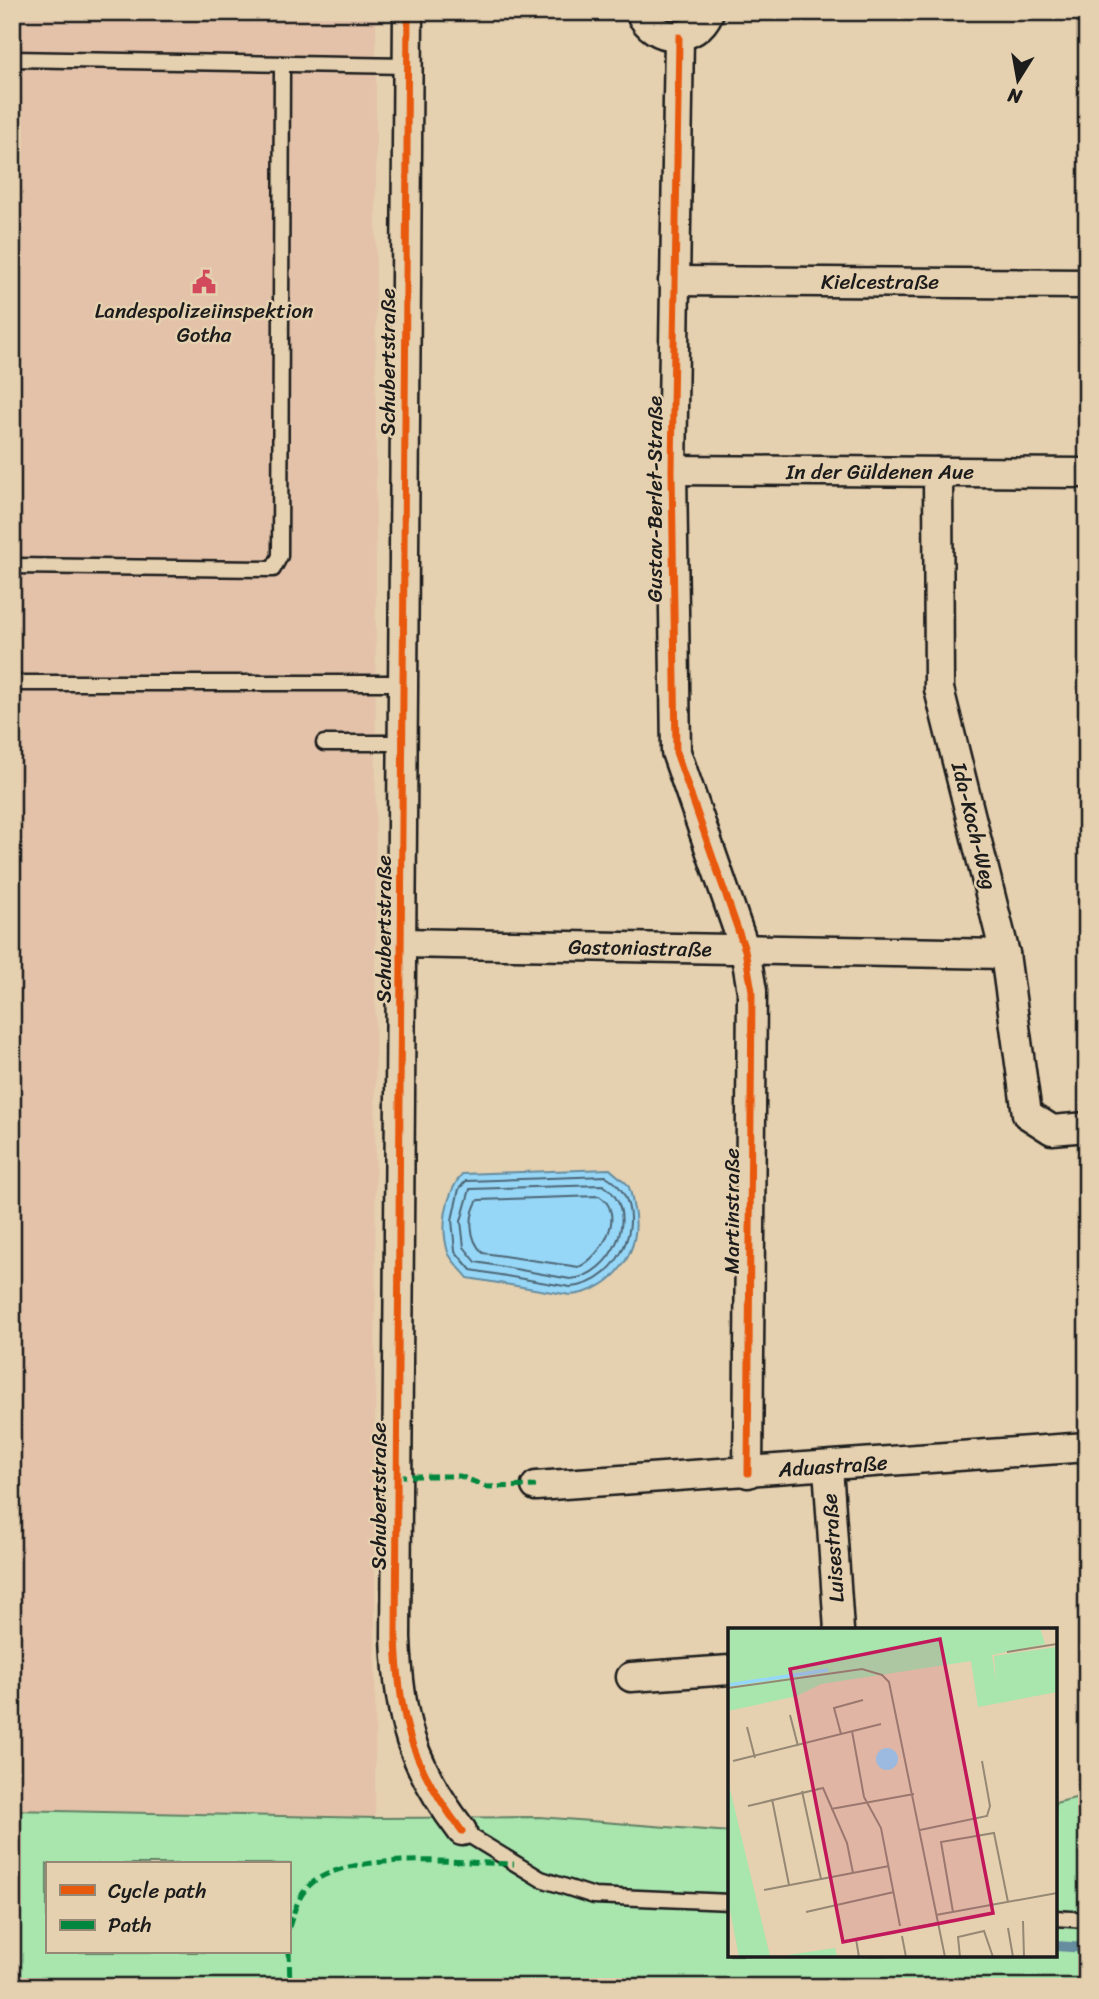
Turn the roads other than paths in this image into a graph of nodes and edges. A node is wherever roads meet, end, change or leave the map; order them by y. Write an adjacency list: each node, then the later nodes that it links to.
1 (408, 12): 7 (street, Schubertstraße)
2 (640, 12): 4 (street)
3 (709, 12): 4 (street)
4 (679, 37): 8 (street, Gustav-Berlet-Straße)
5 (12, 59): 6 (lane)
6 (282, 64): 7 (lane); 13 (lane)
7 (408, 66): 15 (street, Schubertstraße)
8 (673, 281): 9 (street, Kielcestraße); 10 (street, Gustav-Berlet-Straße)
9 (1087, 284)
10 (672, 470): 11 (street, In der Güldenen Aue); 19 (street, Gustav-Berlet-Straße)
11 (938, 472): 12 (street, In der Güldenen Aue); 20 (street, Ida-Koch-Weg)
12 (1087, 473)
13 (12, 566)
14 (12, 683): 15 (lane)
15 (404, 683): 17 (street, Schubertstraße)
16 (324, 743): 17 (lane)
17 (403, 743): 18 (street, Schubertstraße)
18 (401, 943): 19 (street, Gastoniastraße); 29 (street, Schubertstraße)
19 (745, 950): 20 (street, Gastoniastraße); 24 (street, Martinstraße)
20 (1005, 954): 21 (street, Ida-Koch-Weg)
21 (1087, 1127)
22 (1087, 1447): 23 (street, Aduastraße)
23 (828, 1467): 24 (street, Aduastraße); 26 (street, Luisestraße)
24 (748, 1473): 25 (street, Aduastraße)
25 (536, 1486)
26 (839, 1628)
27 (728, 1670): 28 (street)
28 (631, 1677)
29 (462, 1831): 30 (lane)
30 (728, 1902)
31 (1057, 1918): 32 (lane)
32 (1087, 1920)

